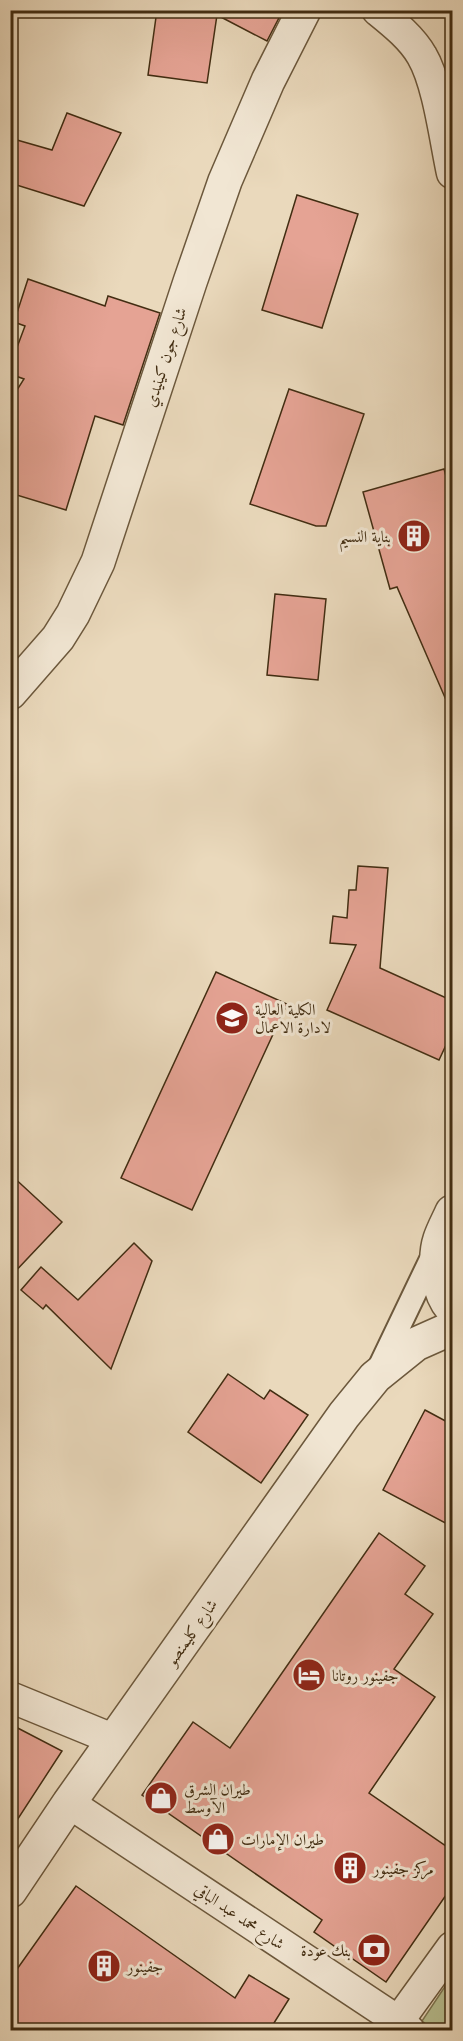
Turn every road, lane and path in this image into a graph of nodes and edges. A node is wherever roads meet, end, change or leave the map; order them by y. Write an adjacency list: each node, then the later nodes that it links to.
1 (304, 10): 4 (street, شارع جون كينيدي)
2 (377, 10): 3 (street)
3 (453, 173)
4 (14, 686)
5 (446, 1227): 6 (street); 8 (street, شارع كليمنصو)
6 (453, 1309)
7 (453, 1328): 8 (street, شارع كليمنصو)
8 (375, 1377): 10 (street, شارع كليمنصو)
9 (10, 1697): 10 (street)
10 (115, 1740): 11 (street, شارع كليمنصو)
11 (74, 1797): 12 (street, شارع كليمنصو); 14 (street, شارع محمد عبد الباقي)
12 (10, 1891)
13 (453, 1947): 14 (street)
14 (402, 2022)

